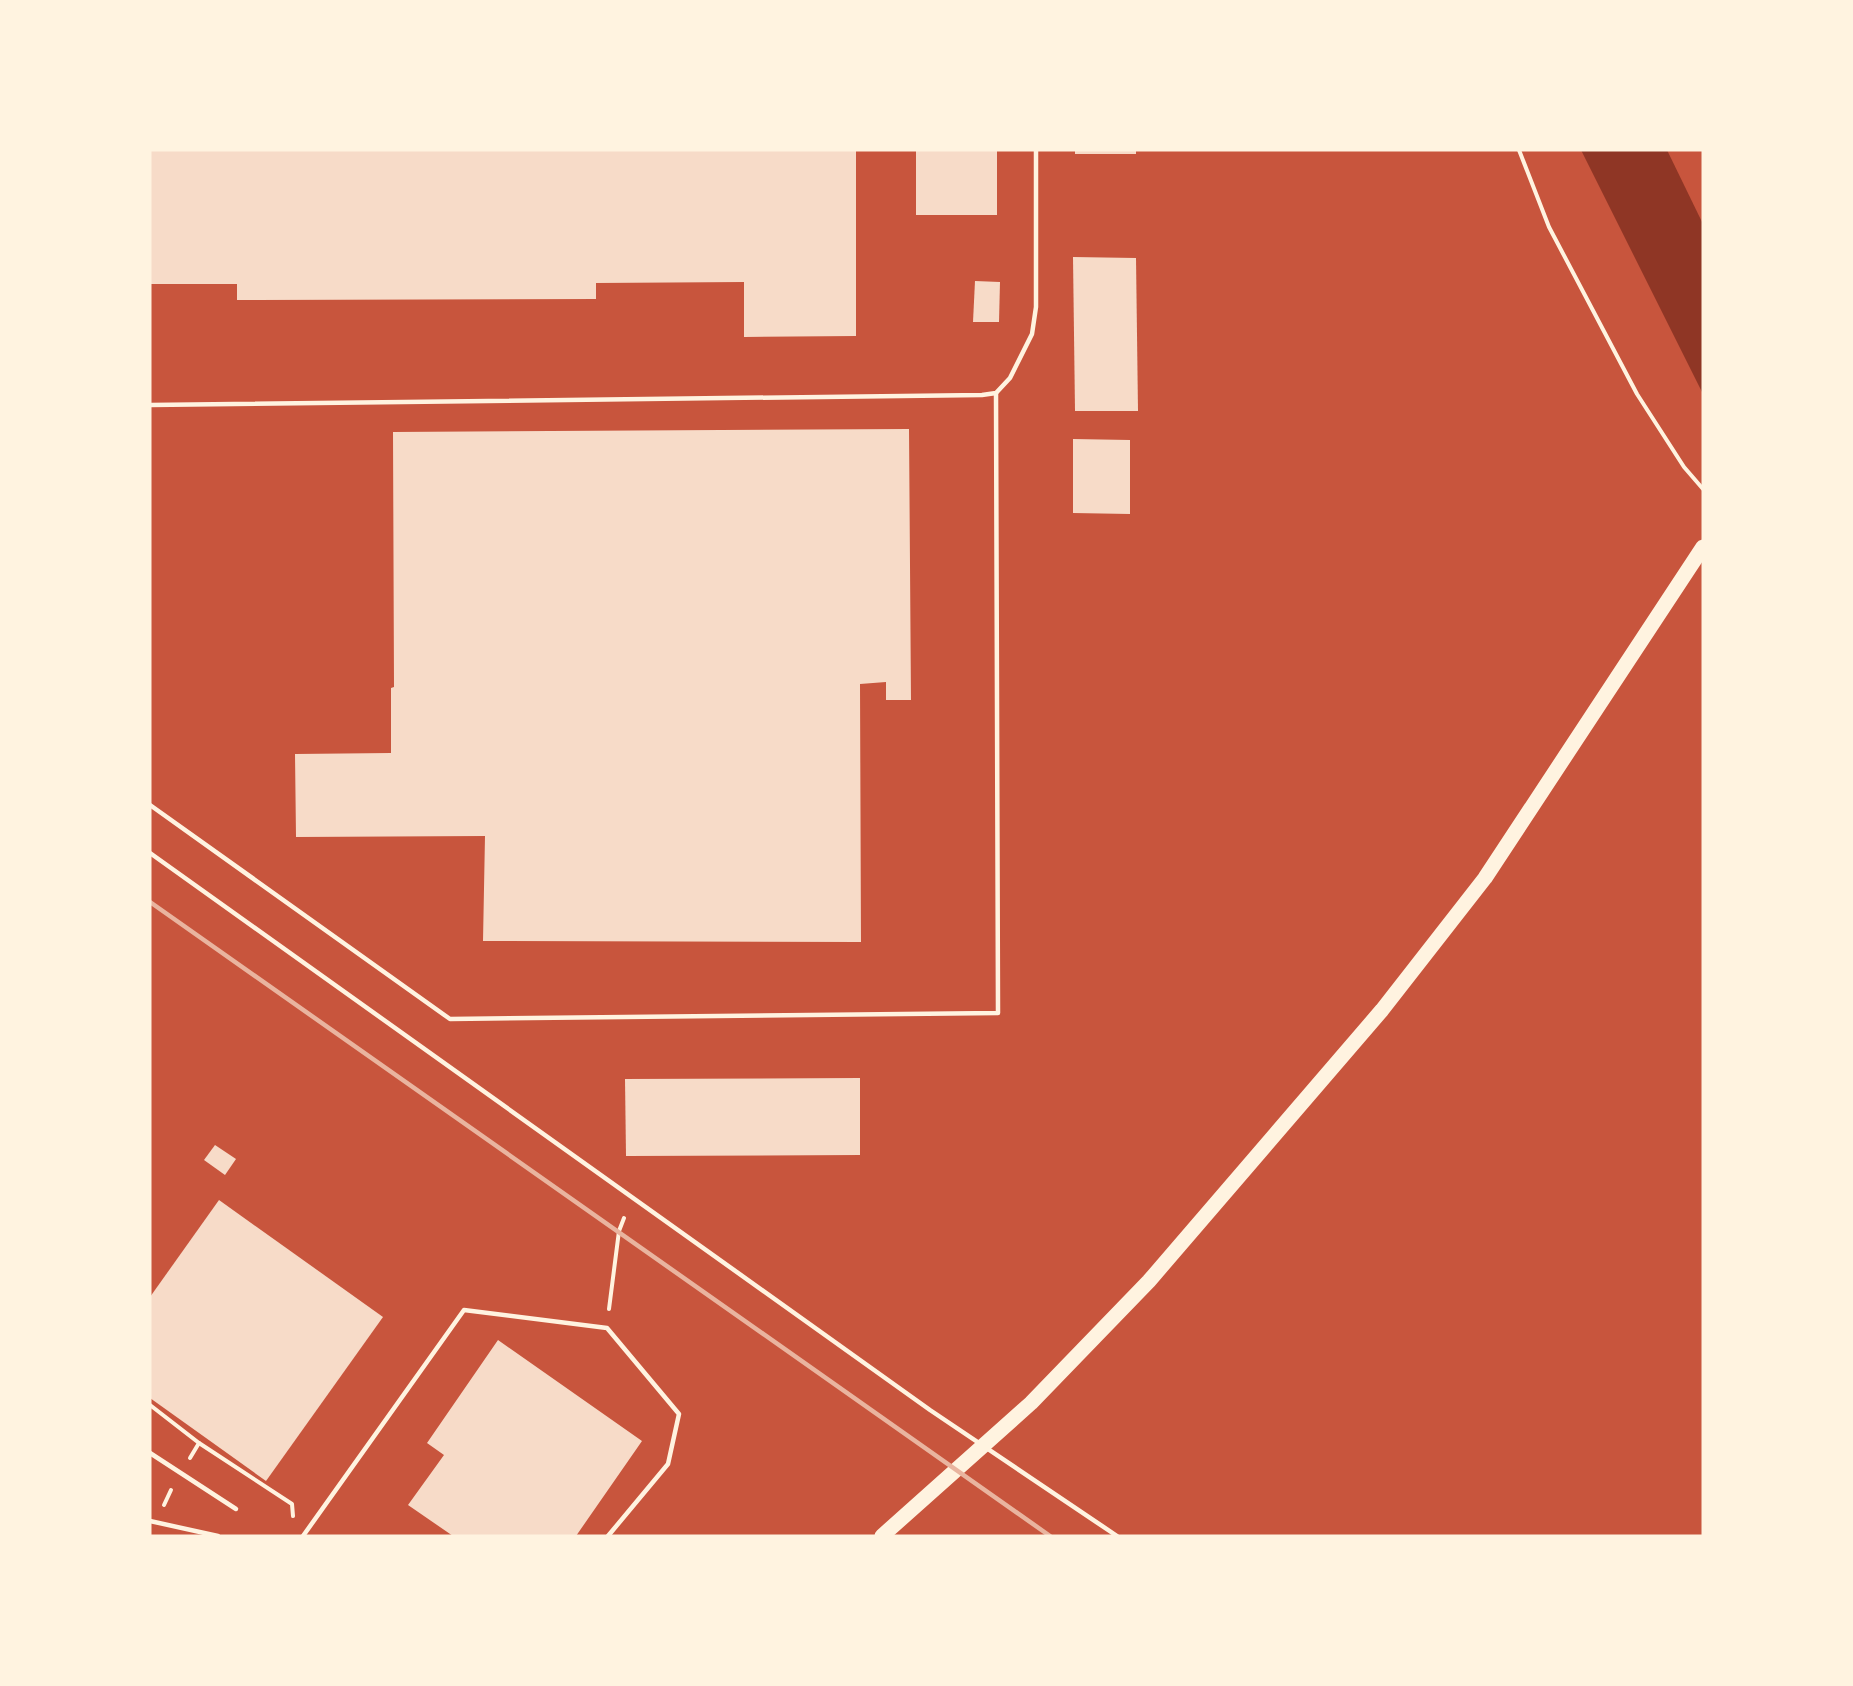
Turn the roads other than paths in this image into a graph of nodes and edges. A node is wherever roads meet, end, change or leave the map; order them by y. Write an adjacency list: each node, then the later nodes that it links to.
1 (1036, 150): 2 (lane)
2 (996, 393): 3 (lane); 5 (lane)
3 (150, 405)
4 (1703, 547): 13 (main road)
5 (150, 805)
6 (150, 853): 14 (lane)
7 (150, 1453): 8 (lane)
8 (236, 1509)
9 (150, 1521): 10 (lane)
10 (218, 1536)
11 (303, 1536): 12 (lane)
12 (608, 1536)
13 (882, 1536)
14 (1117, 1536)

